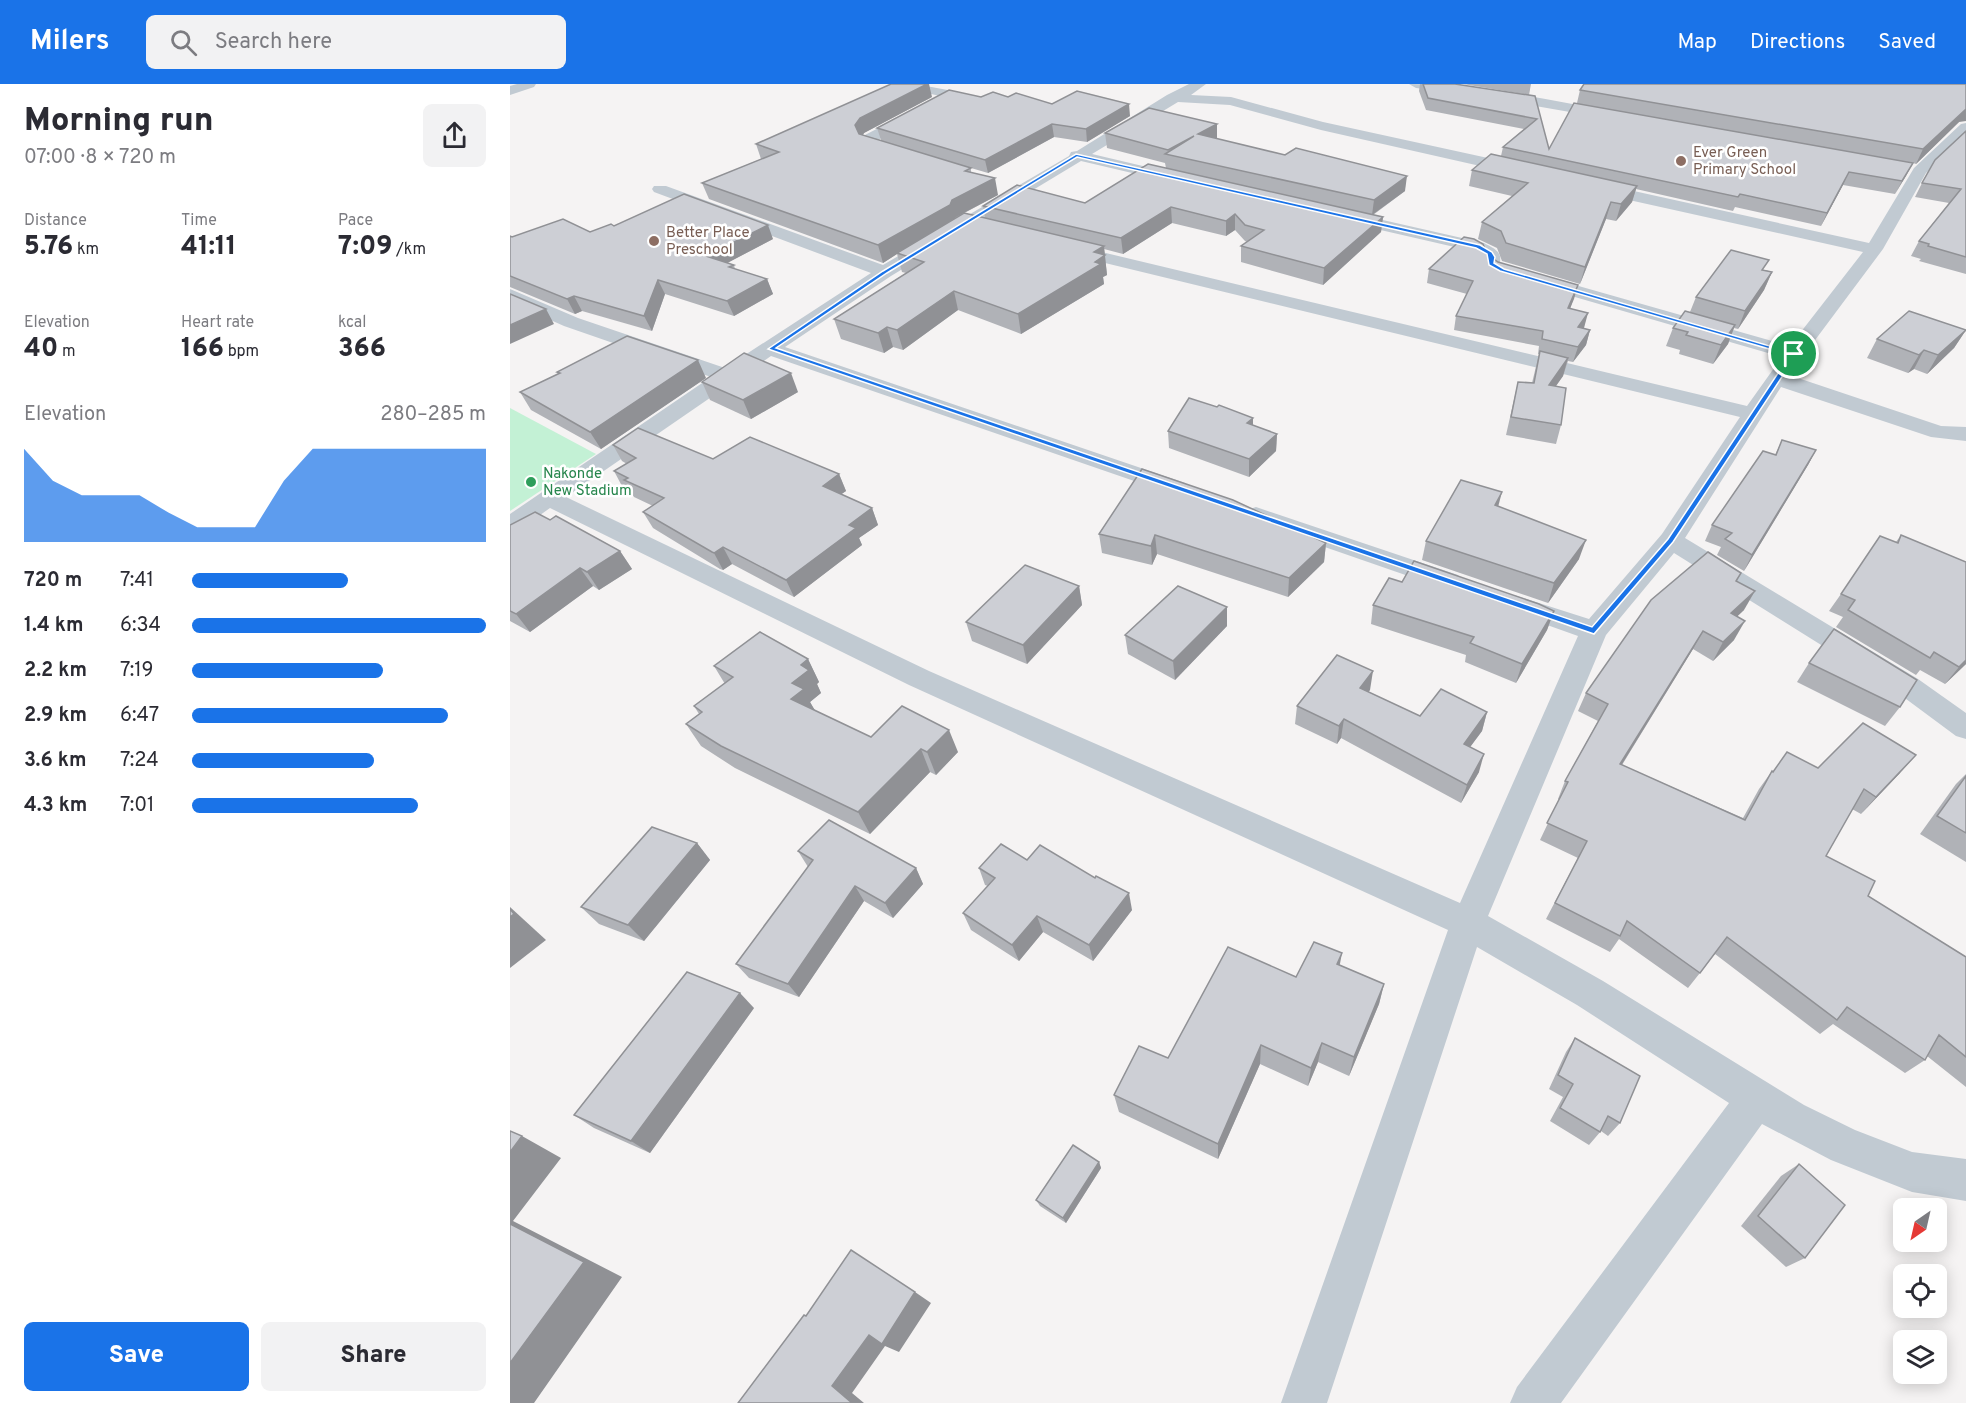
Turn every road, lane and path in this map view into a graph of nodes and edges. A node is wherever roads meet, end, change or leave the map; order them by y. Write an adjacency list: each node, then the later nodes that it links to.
1 (529, 84): 5 (street)
2 (905, 84): 10 (street)
3 (1199, 84): 6 (street)
4 (1416, 84): 7 (street)
5 (510, 91)
6 (1172, 98): 9 (street); 11 (street)
7 (1627, 118)
8 (1966, 127): 21 (street)
9 (1076, 156): 12 (street); 16 (street)
10 (910, 158)
11 (1537, 174)
12 (1191, 182)
13 (997, 183): 16 (street)
14 (1583, 184): 21 (street)
15 (660, 189): 22 (street)
16 (1019, 189): 18 (street)
17 (1328, 213): 25 (street)
18 (963, 223): 19 (street); 22 (street)
19 (986, 229)
20 (1056, 246): 28 (street)
21 (1875, 249): 25 (street)
22 (885, 272): 24 (street)
23 (510, 295): 26 (street)
24 (771, 349): 26 (street); 30 (street)
25 (1794, 354): 27 (street)
26 (727, 376): 31 (street)
27 (1776, 378): 28 (street); 29 (street)
28 (1753, 414): 34 (street)
29 (1966, 434)
30 (1199, 496)
31 (548, 498): 33 (street); 39 (street)
32 (1233, 507): 35 (street)
33 (510, 525)
34 (1671, 540): 37 (street); 38 (street)
35 (1470, 588)
36 (1492, 596): 37 (street)
37 (1594, 631): 39 (street)
38 (1966, 728)
39 (1468, 923): 40 (street); 42 (street)
40 (1757, 1098): 41 (street); 43 (street)
41 (1966, 1180)
42 (1304, 1403)
43 (1533, 1403)

